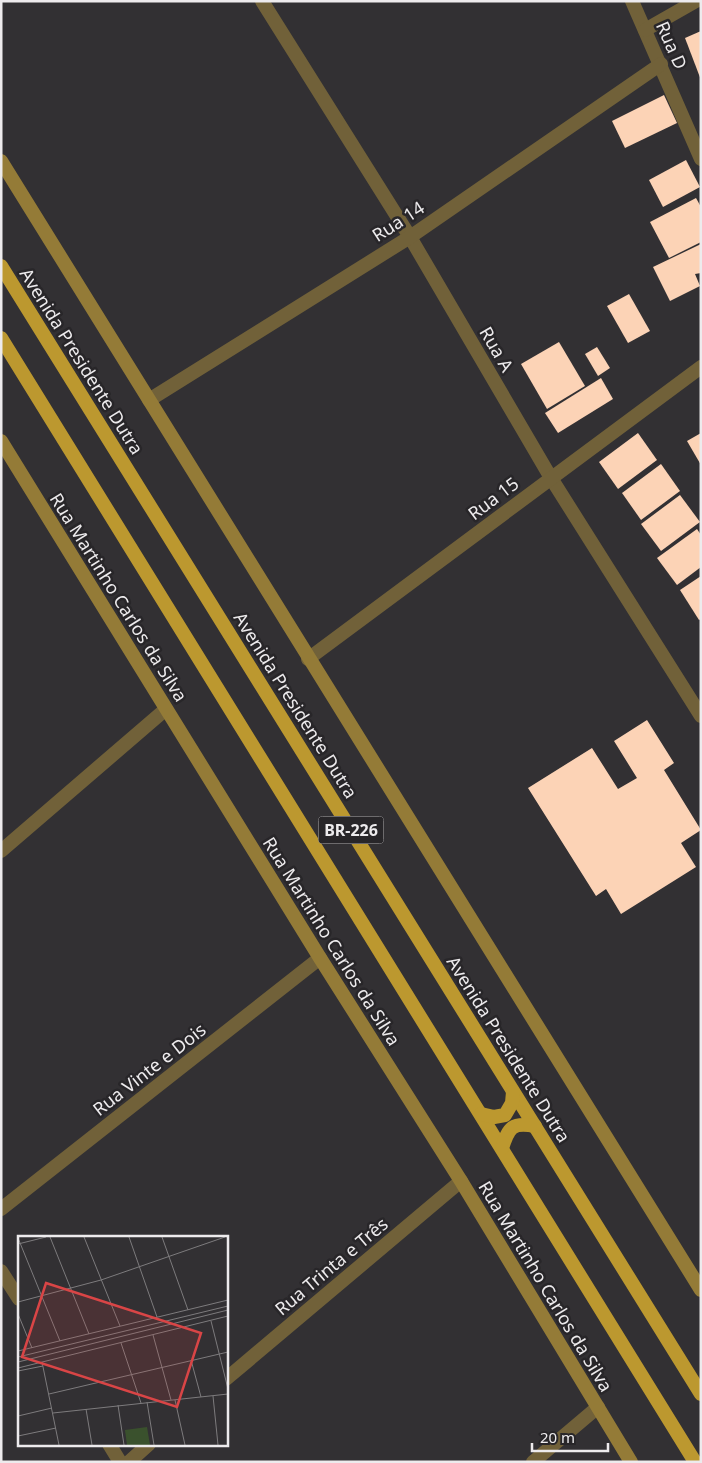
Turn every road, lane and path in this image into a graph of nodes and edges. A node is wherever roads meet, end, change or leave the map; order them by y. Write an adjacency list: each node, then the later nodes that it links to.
1 (632, 1): 4 (street, Rua D)
2 (696, 1): 4 (street)
3 (266, 3): 8 (street, Rua A)
4 (645, 30): 5 (street, Rua D)
5 (660, 64): 6 (street, Rua D); 8 (street, Rua 14)
6 (701, 159)
7 (1, 161): 12 (main road)
8 (410, 237): 12 (street, Rua 14); 14 (street, Rua A)
9 (1, 266): 20 (highway, Avenida Presidente Dutra / BR-226)
10 (1, 338): 21 (highway, BR-226)
11 (701, 367): 14 (street, Rua 15)
12 (148, 400): 15 (main road)
13 (1, 441): 16 (main road, Rua Martinho Carlos da Silva)
14 (551, 478): 15 (street, Rua 15); 17 (street, Rua A)
15 (308, 659): 27 (main road)
16 (166, 709): 18 (street); 19 (main road, Rua Martinho Carlos da Silva)
17 (701, 716)
18 (1, 851)
19 (320, 958): 24 (main road, Rua Martinho Carlos da Silva); 25 (street, Rua Vinte e Dois)
20 (514, 1092): 21 (highway); 22 (highway, Avenida Presidente Dutra / BR-226)
21 (481, 1114): 23 (highway, BR-226)
22 (535, 1126): 23 (highway); 30 (highway, Avenida Presidente Dutra / BR-226)
23 (502, 1148): 38 (highway, BR-226)
24 (461, 1182): 29 (street, Rua Trinta e Três); 31 (main road, Rua Martinho Carlos da Silva)
25 (1, 1209)
26 (1, 1271): 28 (street)
27 (698, 1281)
28 (18, 1297)
29 (228, 1377)
30 (701, 1394)
31 (598, 1407): 36 (street); 37 (main road, Rua Martinho Carlos da Silva)
32 (110, 1446): 34 (street)
33 (147, 1446): 35 (street)
34 (120, 1462)
35 (129, 1462)
36 (533, 1462)
37 (631, 1462)
38 (695, 1462)

